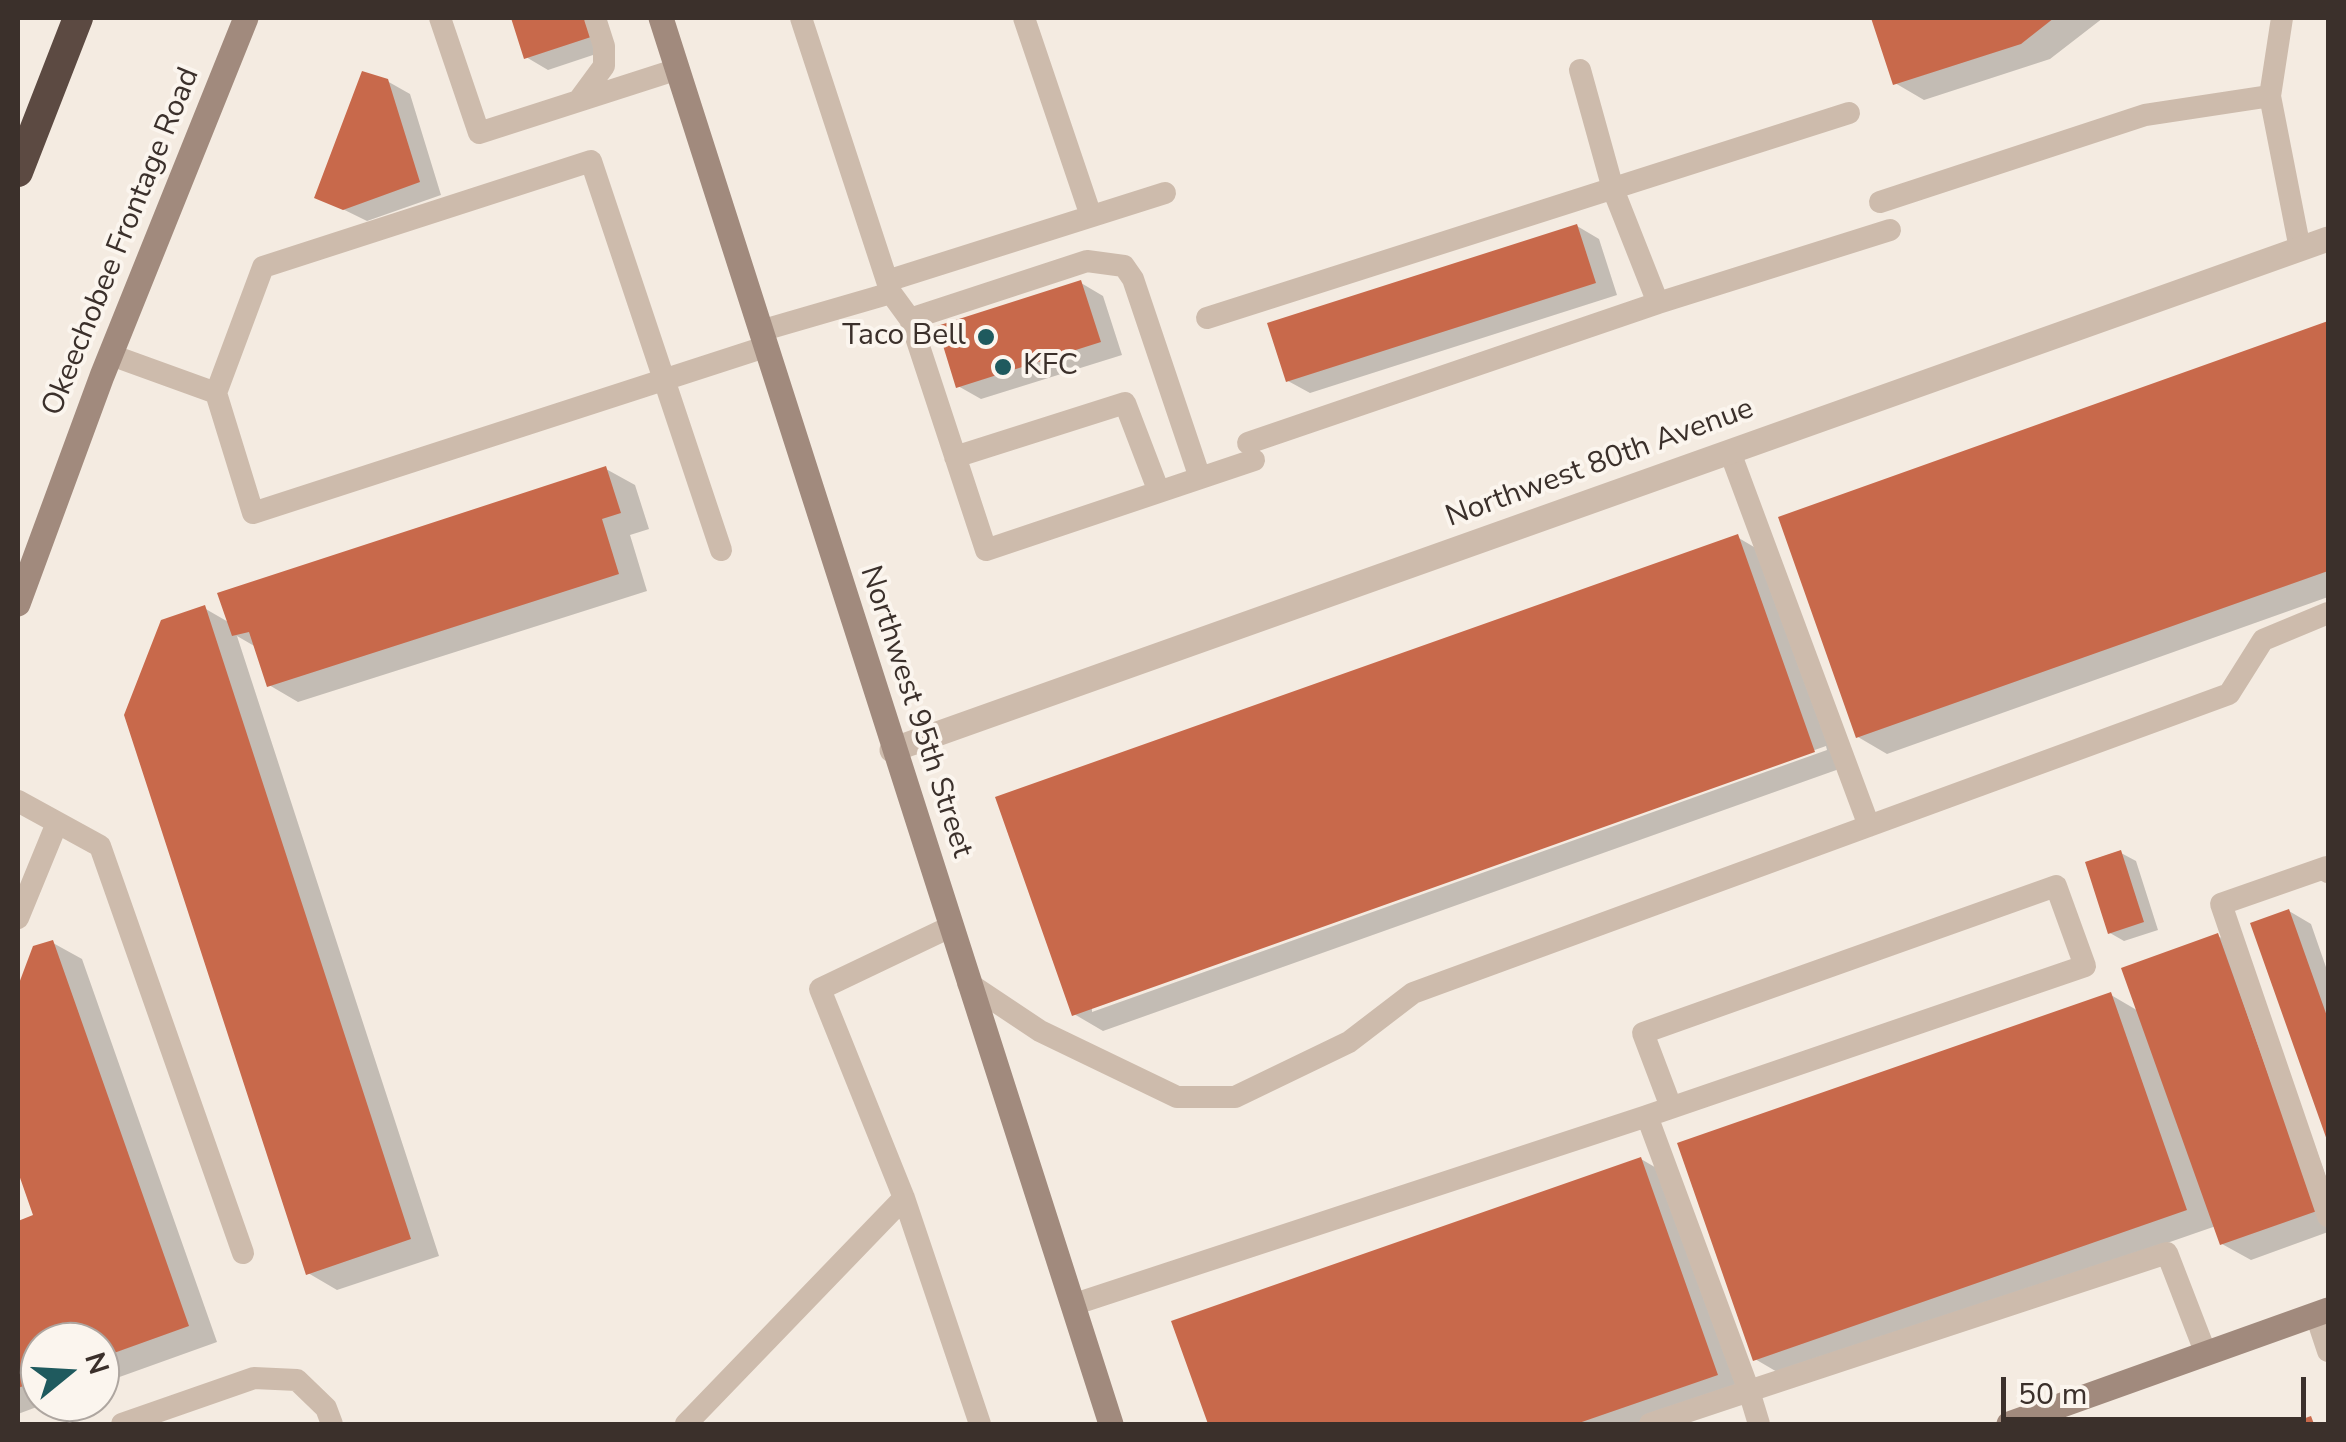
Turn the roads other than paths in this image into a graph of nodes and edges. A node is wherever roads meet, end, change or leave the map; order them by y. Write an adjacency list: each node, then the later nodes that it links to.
1 (78, 18): 14 (highway)
2 (246, 18): 27 (street, Okeechobee Frontage Road)
3 (440, 18): 12 (lane)
4 (595, 18): 12 (lane)
5 (661, 18): 9 (street, Northwest 95th Street)
6 (800, 18): 22 (lane)
7 (1024, 18): 18 (lane)
8 (2282, 18): 11 (lane)
9 (678, 68): 12 (lane); 26 (street, Northwest 95th Street)
10 (1580, 70): 15 (lane)
11 (2270, 96): 17 (lane); 21 (lane)
12 (579, 100)
13 (1850, 113): 15 (lane)
14 (18, 172)
15 (1613, 189): 23 (lane); 25 (lane)
16 (1166, 193): 18 (lane)
17 (1880, 202)
18 (1091, 216): 22 (lane)
19 (1890, 230): 23 (lane)
20 (2328, 240): 21 (street, Northwest 80th Avenue)
21 (2300, 250): 30 (street, Northwest 80th Avenue)
22 (889, 287): 24 (lane); 26 (lane)
23 (1658, 303): 32 (lane)
24 (910, 318): 31 (lane); 32 (lane)
25 (1207, 318)
26 (763, 339): 28 (lane); 37 (street, Northwest 95th Street)
27 (111, 354): 29 (lane); 35 (street, Okeechobee Frontage Road)
28 (664, 380): 29 (lane); 29 (lane); 34 (lane)
29 (216, 393)
30 (1730, 452): 37 (street, Northwest 80th Avenue); 40 (lane)
31 (955, 457): 33 (lane); 33 (lane)
32 (1200, 478): 33 (lane)
33 (1159, 492)
34 (720, 550)
35 (18, 604)
36 (2328, 613): 40 (lane)
37 (892, 750): 43 (street, Northwest 95th Street)
38 (18, 801): 39 (lane)
39 (57, 823): 42 (lane); 49 (lane)
40 (1869, 826): 44 (lane)
41 (2328, 872): 48 (lane)
42 (18, 918)
43 (950, 927): 44 (street, Northwest 95th Street); 47 (lane)
44 (968, 983): 50 (street, Northwest 95th Street)
45 (1671, 1107): 45 (lane); 46 (lane)
46 (1647, 1116): 50 (lane); 54 (lane)
47 (904, 1198): 58 (lane); 59 (lane)
48 (2328, 1216)
49 (243, 1252)
50 (1072, 1306): 60 (street, Northwest 95th Street)
51 (2322, 1312): 52 (lane); 53 (street)
52 (2328, 1350)
53 (2206, 1354): 54 (lane); 55 (street)
54 (1749, 1390): 61 (lane); 62 (lane)
55 (2053, 1417): 63 (street)
56 (122, 1424): 57 (lane)
57 (332, 1424)
58 (686, 1424)
59 (980, 1424)
60 (1111, 1424)
61 (1650, 1424)
62 (1760, 1424)
63 (2010, 1424)

